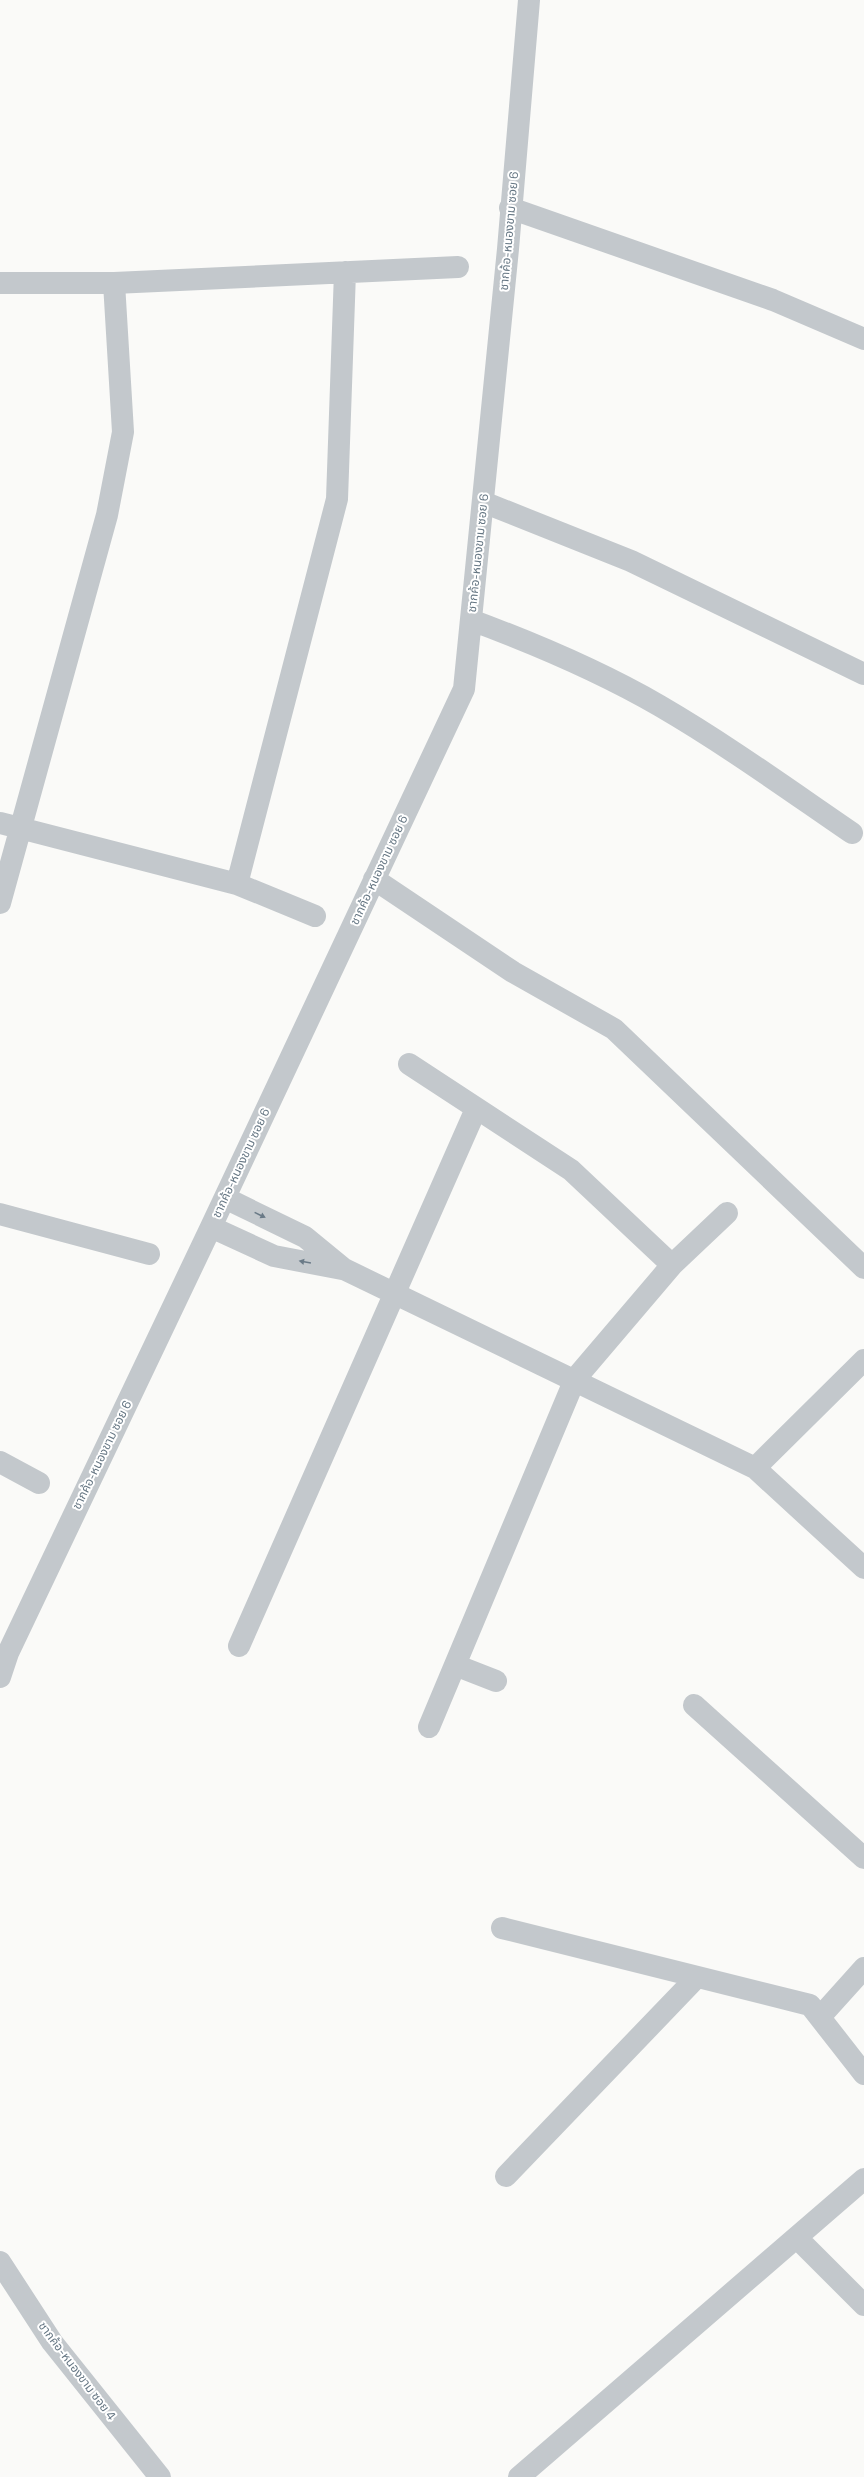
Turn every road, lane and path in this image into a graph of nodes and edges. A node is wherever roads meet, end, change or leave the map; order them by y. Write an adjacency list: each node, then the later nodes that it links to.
1 (529, 0): 2 (street, ชากค้อ-หนองขาม ซอย 6)
2 (510, 208): 7 (street); 8 (street, ชากค้อ-หนองขาม ซอย 6)
3 (458, 267): 4 (street)
4 (345, 272): 5 (street); 14 (street)
5 (114, 282): 6 (street); 11 (street)
6 (0, 283)
7 (864, 339)
8 (483, 502): 9 (street, ชากค้อ-หนองขาม ซอย 6); 10 (street)
9 (471, 620): 12 (street); 13 (street, ชากค้อ-หนองขาม ซอย 6)
10 (864, 674)
11 (10, 826): 14 (street); 15 (street)
12 (852, 833)
13 (374, 879): 19 (street, ชากค้อ-หนองขาม ซอย 6); 25 (street)
14 (237, 884): 16 (street)
15 (0, 903)
16 (316, 916)
17 (409, 1064): 18 (street)
18 (476, 1109): 24 (street); 27 (street)
19 (225, 1198): 22 (street, ชากค้อ-หนองขาม ซอย 6); 26 (street, one-way to 26)
20 (727, 1213): 24 (street)
21 (0, 1214): 23 (street)
22 (212, 1227): 26 (street, one-way to 22); 36 (street, ชากค้อ-หนองขาม ซอย 6)
23 (149, 1254)
24 (672, 1265): 29 (street)
25 (864, 1268)
26 (344, 1269): 27 (street)
27 (393, 1293): 29 (street); 34 (street)
28 (864, 1360): 31 (street)
29 (575, 1379): 31 (street); 35 (street)
30 (0, 1462): 32 (street)
31 (756, 1468): 33 (street)
32 (39, 1483)
33 (864, 1568)
34 (239, 1646)
35 (455, 1665): 37 (street); 39 (street)
36 (0, 1677)
37 (496, 1681)
38 (694, 1705): 40 (street)
39 (429, 1727)
40 (864, 1858)
41 (502, 1928): 43 (street)
42 (864, 1968): 44 (street)
43 (697, 1977): 44 (street); 46 (street)
44 (820, 2017): 45 (street)
45 (864, 2074)
46 (506, 2176)
47 (864, 2179): 48 (street)
48 (797, 2238): 50 (street); 52 (street)
49 (0, 2262): 51 (street, ชากค้อ-หนองขาม ซอย 4)
50 (864, 2306)
51 (160, 2477)
52 (519, 2477)

